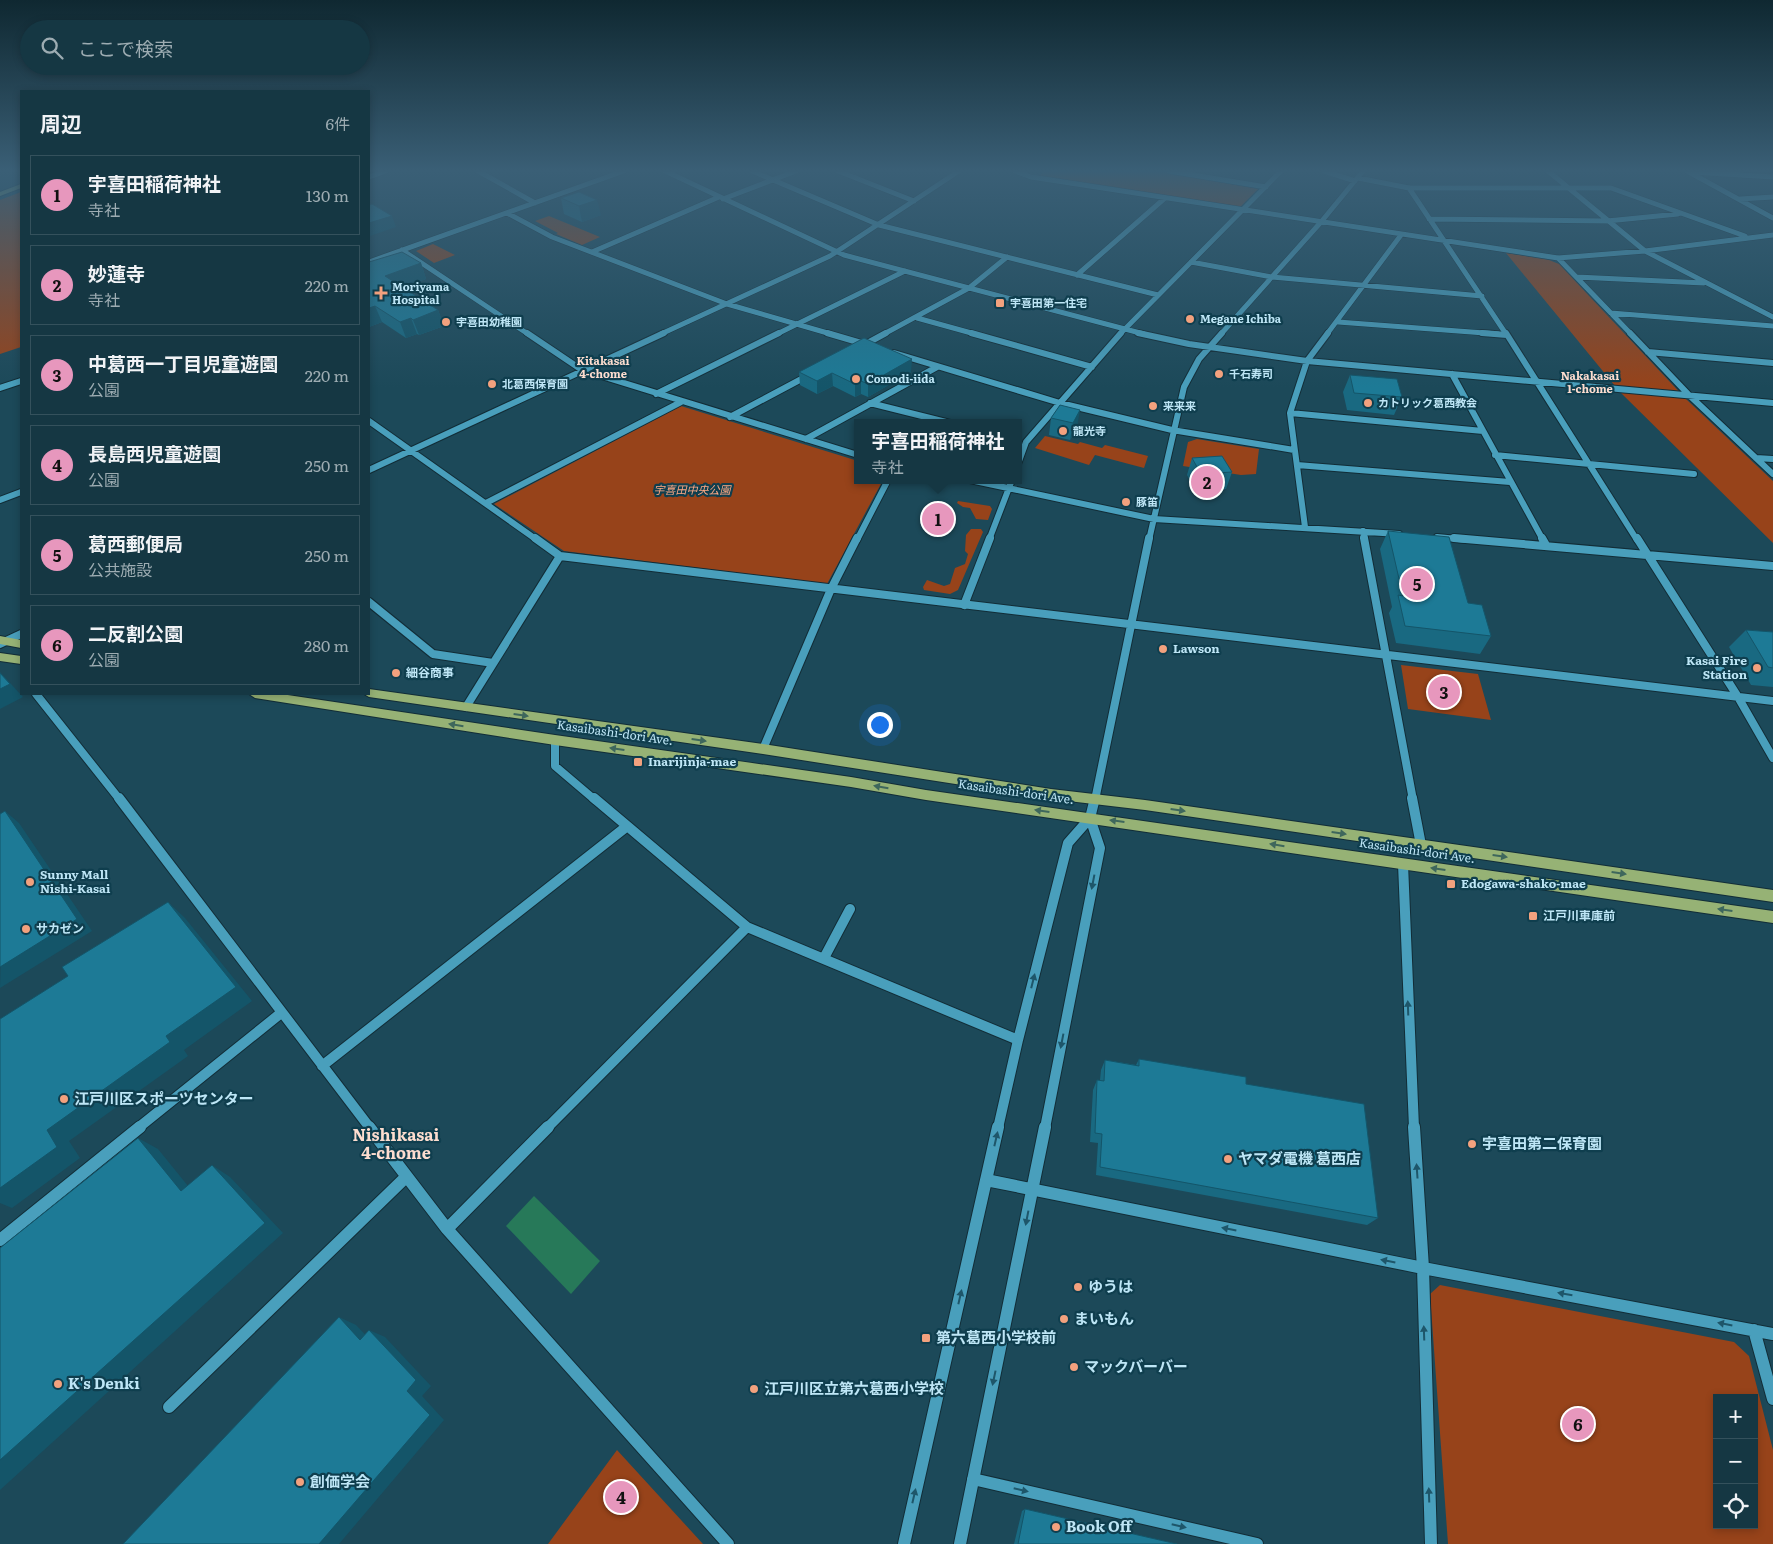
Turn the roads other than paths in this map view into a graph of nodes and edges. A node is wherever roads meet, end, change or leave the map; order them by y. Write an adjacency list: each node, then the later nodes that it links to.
1 (422, 243): 15 (street)
2 (568, 243): 17 (street)
3 (613, 243): 17 (street)
4 (817, 243): 18 (street)
5 (850, 243): 18 (street)
6 (951, 243): 19 (street)
7 (1113, 243): 24 (street)
8 (1210, 243): 22 (street)
9 (1302, 243): 25 (street)
10 (1395, 243): 27 (street)
11 (1445, 243): 31 (street)
12 (1452, 243): 20 (street)
13 (1634, 243): 16 (street)
14 (1703, 243): 16 (street)
15 (402, 250): 21 (street); 51 (street)
16 (1644, 251): 20 (street); 28 (street)
17 (592, 252): 32 (street)
18 (836, 252): 23 (street); 32 (street)
19 (1007, 257): 24 (street); 29 (street)
20 (1558, 258): 26 (street)
21 (370, 262)
22 (1191, 262): 25 (street); 30 (street)
23 (905, 271): 29 (street); 37 (street)
24 (1077, 274): 30 (street)
25 (1272, 277): 27 (street); 43 (street)
26 (1577, 277): 28 (street); 33 (street)
27 (1365, 284): 31 (street); 36 (street)
28 (1706, 284): 34 (street)
29 (969, 288): 35 (street); 39 (street)
30 (1158, 295): 39 (street)
31 (1482, 296): 40 (street)
32 (727, 304): 37 (street); 51 (street)
33 (1611, 313): 38 (street); 46 (street)
34 (1773, 317)
35 (917, 318): 41 (street); 50 (street)
36 (1338, 322): 40 (street); 47 (street)
37 (796, 325): 41 (street); 57 (street)
38 (1773, 326)
39 (1124, 330): 43 (street); 50 (street)
40 (1507, 336): 55 (street)
41 (866, 344): 42 (street); 44 (street)
42 (875, 347)
43 (1209, 348): 47 (street); 67 (street)
44 (858, 349)
45 (884, 350): 49 (street)
46 (1648, 352): 48 (street); 58 (street)
47 (1307, 361): 53 (street); 63 (street)
48 (1773, 363)
49 (937, 367): 60 (street); 61 (street)
50 (1092, 367): 61 (street)
51 (582, 370): 57 (street); 73 (street)
52 (814, 372): 64 (street)
53 (1452, 374): 55 (street); 68 (street)
54 (20, 381): 56 (street)
55 (1537, 382): 58 (street); 79 (street)
56 (0, 388)
57 (656, 394): 59 (street)
58 (1689, 395): 62 (street); 77 (street)
59 (681, 402): 64 (street); 89 (street)
60 (870, 403): 65 (street); 69 (street)
61 (1060, 403): 67 (street); 71 (street)
62 (1773, 403)
63 (1290, 413): 68 (street); 72 (street)
64 (730, 417): 69 (street)
65 (934, 419)
66 (370, 422): 73 (street)
67 (1172, 430): 72 (street); 90 (street)
68 (1482, 431): 76 (street)
69 (806, 439): 75 (street)
70 (1022, 441): 71 (street)
71 (1026, 442): 74 (street)
72 (1294, 450): 80 (street)
73 (409, 451): 81 (street); 89 (street)
74 (1022, 453)
75 (854, 454)
76 (1496, 455): 79 (street); 84 (street)
77 (1756, 458): 78 (street); 83 (street)
78 (1773, 459)
79 (1588, 464): 82 (street); 96 (street)
80 (1297, 465): 84 (street); 91 (street)
81 (370, 470)
82 (1694, 474)
83 (1773, 474)
84 (1510, 482): 95 (street)
85 (886, 484): 99 (street)
86 (1010, 484): 90 (street); 101 (street)
87 (20, 492): 88 (street)
88 (0, 500)
89 (486, 503): 97 (street)
90 (1154, 520): 91 (street); 102 (street)
91 (1305, 527): 92 (street)
92 (1363, 531): 93 (street); 106 (street)
93 (1410, 535)
94 (1428, 536): 95 (street)
95 (1546, 545): 96 (street)
96 (1647, 555): 98 (street); 113 (street)
97 (560, 556): 99 (street); 109 (street)
98 (1773, 566)
99 (831, 589): 101 (street); 117 (street)
100 (370, 603): 109 (street)
101 (964, 605): 102 (street)
102 (1130, 624): 106 (street); 119 (street)
103 (20, 634): 104 (street)
104 (3, 642): 105 (main road)
105 (20, 644)
106 (1386, 654): 113 (street); 122 (street)
107 (0, 657): 108 (main road)
108 (20, 660)
109 (493, 663): 115 (street)
110 (370, 694): 115 (main road, Kasaibashi-dori Ave.)
111 (37, 695): 129 (street)
112 (262, 695): 116 (main road, Kasaibashi-dori Ave., one-way to 112)
113 (1738, 697): 114 (street); 118 (street)
114 (1773, 700)
115 (466, 707): 117 (main road, Kasaibashi-dori Ave., one-way to 117)
116 (556, 740): 120 (main road, Kasaibashi-dori Ave., one-way to 116); 121 (street)
117 (763, 749): 119 (main road, Kasaibashi-dori Ave.)
118 (1773, 758)
119 (1095, 799): 120 (street); 122 (main road, Kasaibashi-dori Ave., one-way to 122)
120 (1090, 818): 123 (main road, Kasaibashi-dori Ave., one-way to 120); 130 (street, one-way to 120); 134 (street, one-way to 134)
121 (626, 827): 127 (street); 131 (street)
122 (1421, 845): 124 (main road, Kasaibashi-dori Ave., one-way to 124)
123 (1403, 864): 126 (main road, Kasaibashi-dori Ave., one-way to 123); 137 (street, one-way to 123)
124 (1773, 896)
125 (850, 909): 128 (street)
126 (1773, 917)
127 (747, 926): 128 (street); 135 (street)
128 (824, 958): 130 (street)
129 (281, 1013): 131 (street); 136 (street)
130 (1018, 1040): 133 (street, one-way to 130)
131 (322, 1066): 132 (street)
132 (406, 1177): 135 (street); 141 (street)
133 (986, 1180): 134 (street); 144 (street, one-way to 133)
134 (1033, 1190): 137 (street, one-way to 134); 142 (street, one-way to 142)
135 (447, 1229): 143 (street)
136 (0, 1240)
137 (1423, 1268): 138 (street, one-way to 137); 147 (street, one-way to 137)
138 (1754, 1330): 139 (street); 140 (street)
139 (1773, 1334)
140 (1773, 1399)
141 (169, 1407)
142 (973, 1478): 145 (street); 146 (street, one-way to 146)
143 (728, 1544)
144 (904, 1544)
145 (960, 1544)
146 (1257, 1544)
147 (1431, 1544)

